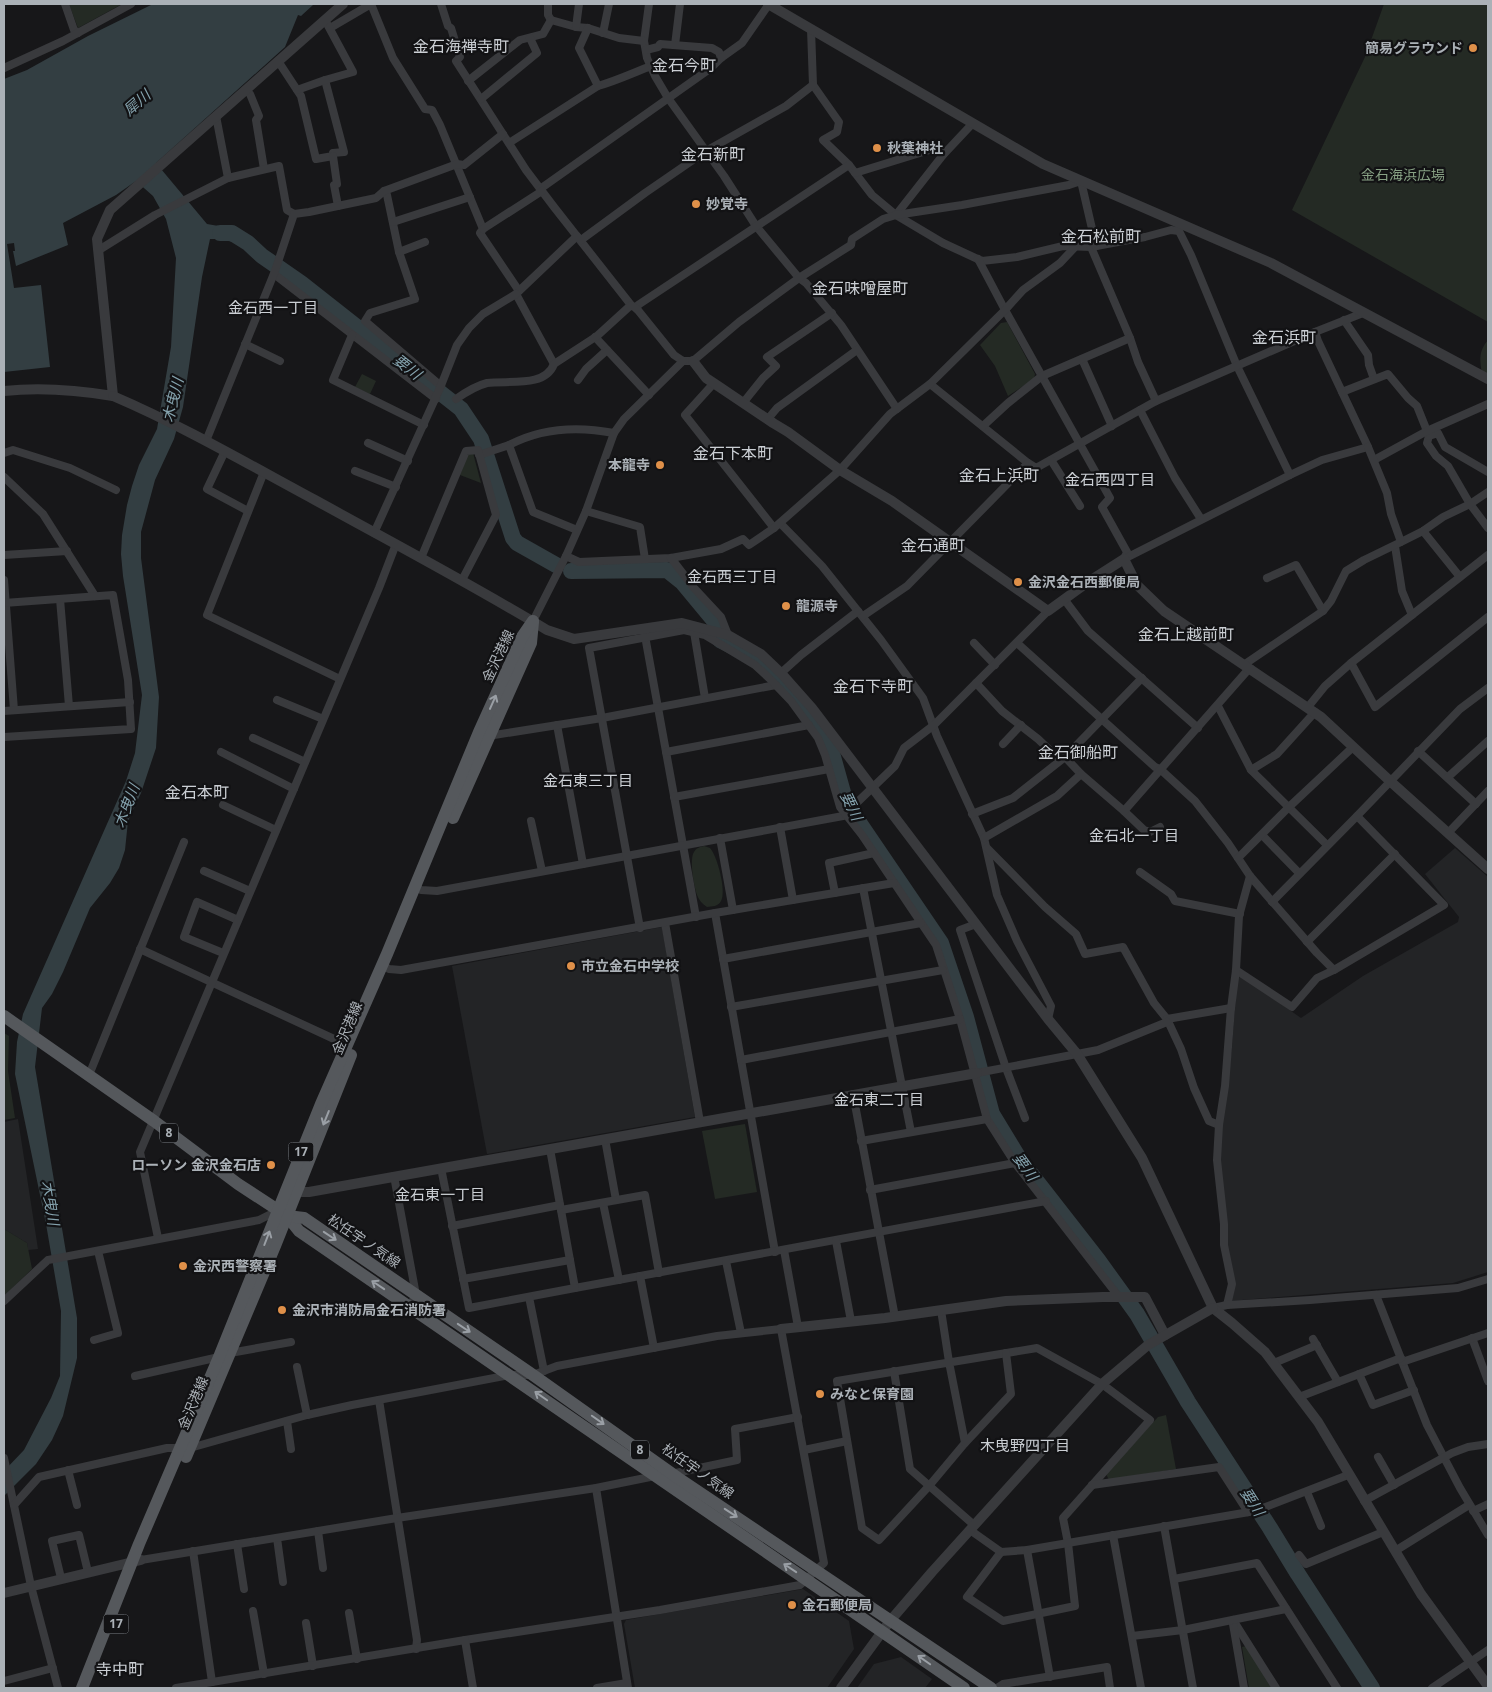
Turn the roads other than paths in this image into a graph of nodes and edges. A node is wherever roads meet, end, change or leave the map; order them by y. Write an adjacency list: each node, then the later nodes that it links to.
1 (65, 4): 17 (street)
2 (131, 4): 17 (street)
3 (343, 4): 13 (street)
4 (371, 4): 13 (street); 42 (street)
5 (441, 4): 28 (street)
6 (548, 4): 12 (street)
7 (579, 4): 14 (street)
8 (609, 4): 18 (street)
9 (649, 4): 20 (street)
10 (680, 4): 21 (street)
11 (769, 4): 16 (street); 23 (street)
12 (551, 20): 14 (street); 19 (street)
13 (327, 24): 24 (street); 27 (street)
14 (576, 27): 15 (street)
15 (588, 28): 18 (street); 30 (street)
16 (811, 29): 29 (street); 36 (street)
17 (78, 33): 26 (street)
18 (603, 33): 20 (street)
19 (530, 38): 28 (street); 34 (street)
20 (644, 41): 22 (street)
21 (675, 45): 22 (street); 23 (street)
22 (646, 50): 25 (street)
23 (721, 58): 33 (street)
24 (278, 61): 31 (street); 32 (street)
25 (651, 66): 30 (street); 33 (street)
26 (5, 67)
27 (325, 80): 32 (street); 41 (street)
28 (468, 81): 34 (street)
29 (813, 85): 39 (street); 43 (street)
30 (598, 86): 38 (street)
31 (245, 90): 35 (street); 44 (street)
32 (297, 90): 41 (street)
33 (668, 98): 39 (street); 48 (street)
34 (481, 99): 37 (street)
35 (216, 116): 46 (street); 61 (street)
36 (973, 123): 40 (street); 47 (street)
37 (503, 134): 38 (street); 42 (street)
38 (509, 143): 48 (street)
39 (706, 151): 55 (street); 57 (street)
40 (943, 155): 45 (street); 53 (street)
41 (333, 156): 51 (street)
42 (457, 164): 49 (street); 50 (street)
43 (849, 164): 45 (street); 55 (street)
44 (264, 169): 46 (street); 52 (street)
45 (855, 174): 53 (street)
46 (228, 178): 61 (street)
47 (1081, 181): 53 (street); 60 (street); 70 (street)
48 (541, 190): 56 (street); 57 (street)
49 (384, 191): 51 (street); 54 (street)
50 (470, 197): 54 (street); 56 (street)
51 (338, 206): 52 (street)
52 (294, 214): 64 (street)
53 (896, 215): 63 (street); 65 (street)
54 (393, 222): 62 (street)
55 (756, 226): 65 (street); 67 (street)
56 (483, 229): 66 (street)
57 (579, 238): 66 (street); 67 (street)
58 (425, 242): 62 (street)
59 (1075, 247): 60 (street); 63 (street); 68 (street)
60 (1094, 247): 75 (street); 83 (street)
61 (98, 250): 94 (street)
62 (399, 252): 90 (street)
63 (978, 259): 68 (street)
64 (275, 272): 73 (street); 76 (street)
65 (799, 278): 69 (street); 81 (street)
66 (518, 292): 82 (street); 90 (street)
67 (634, 307): 74 (street); 81 (street)
68 (1005, 310): 84 (street); 89 (street)
69 (832, 313): 78 (street); 98 (street)
70 (1363, 313): 71 (street); 86 (street)
71 (1344, 320): 72 (street); 85 (street)
72 (1315, 332): 83 (street); 92 (street)
73 (352, 335): 95 (street); 103 (street)
74 (595, 337): 77 (street); 82 (street)
75 (1130, 338): 79 (street); 97 (street)
76 (245, 344): 80 (street); 108 (street)
77 (607, 350): 87 (street); 93 (street)
78 (857, 350): 100 (street); 102 (street)
79 (1082, 359): 84 (street); 105 (street)
80 (280, 361)
81 (688, 361): 88 (street); 93 (street)
82 (554, 364): 96 (street)
83 (1237, 366): 97 (street); 124 (street)
84 (1042, 376): 104 (street); 110 (street)
85 (1374, 379): 92 (street); 107 (street)
86 (1488, 379)
87 (578, 380)
88 (714, 383): 98 (street); 134 (street)
89 (930, 384): 100 (street); 104 (street)
90 (441, 387): 95 (street)
91 (4, 391): 94 (street)
92 (1342, 392): 112 (street)
93 (649, 395): 106 (street)
94 (113, 396): 108 (street)
95 (436, 398): 103 (street)
96 (456, 399)
97 (1156, 401): 101 (street)
98 (743, 403): 102 (street)
99 (1488, 404): 107 (street)
100 (897, 409): 120 (street)
101 (1140, 410): 105 (street); 133 (street)
102 (767, 420): 120 (street)
103 (424, 425): 118 (street)
104 (982, 426): 119 (street)
105 (1112, 426): 110 (street)
106 (614, 433): 111 (street); 132 (street)
107 (1428, 434): 117 (street); 123 (street); 129 (street)
108 (206, 441): 113 (street)
109 (368, 443): 118 (street)
110 (1079, 444): 116 (street); 149 (street)
111 (510, 445): 115 (street); 136 (street)
112 (1368, 447): 117 (street); 124 (street)
113 (225, 451): 122 (street); 131 (street)
114 (4, 453): 127 (street)
115 (479, 455): 146 (street); 153 (street)
116 (1050, 460): 119 (street); 130 (street)
117 (1374, 460): 141 (street)
118 (408, 461): 126 (street)
119 (1028, 463): 139 (street)
120 (840, 470): 134 (street); 139 (street)
121 (356, 471): 126 (street)
122 (264, 472): 131 (street); 138 (street)
123 (1488, 472)
124 (1290, 475): 133 (street)
125 (4, 477): 142 (street)
126 (396, 487): 138 (street)
127 (116, 490)
128 (1488, 492): 129 (street)
129 (1470, 504): 135 (street); 137 (street)
130 (1080, 506)
131 (248, 511): 174 (street)
132 (586, 511): 136 (street); 148 (street)
133 (1201, 519): 149 (street)
134 (777, 525): 147 (street); 160 (street)
135 (1488, 528)
136 (578, 530): 145 (street)
137 (1423, 531): 141 (street); 150 (street)
138 (374, 533): 140 (street)
139 (949, 542): 158 (street); 160 (street)
140 (396, 544): 146 (street); 174 (street)
141 (1398, 544): 159 (street); 161 (street)
142 (67, 551): 143 (street); 154 (street)
143 (4, 555)
144 (1488, 555): 150 (street)
145 (566, 556): 148 (street); 163 (street)
146 (421, 558): 153 (street)
147 (672, 558): 148 (street); 165 (street)
148 (645, 559)
149 (1124, 559): 156 (street); 171 (street)
150 (1460, 577): 161 (street)
151 (1267, 578): 159 (street)
152 (4, 580): 157 (street)
153 (462, 580): 163 (street)
154 (95, 596): 155 (street); 180 (street)
155 (60, 599): 157 (street); 181 (street)
156 (1064, 599): 158 (street); 173 (street)
157 (5, 603): 184 (street)
158 (1048, 611): 168 (street)
159 (1323, 611): 171 (street)
160 (861, 614): 172 (street); 191 (street)
161 (1412, 615): 169 (street)
162 (1488, 617): 169 (street)
163 (533, 621): 165 (street); 195 (main road, 金沢港線 / 17)
164 (694, 632): 166 (street); 176 (street); 178 (street)
165 (728, 635): 172 (street)
166 (646, 636): 183 (street); 187 (street)
167 (974, 643): 170 (street)
168 (1017, 643): 170 (street); 189 (street)
169 (1351, 663): 185 (street)
170 (995, 664): 175 (street)
171 (1248, 666): 182 (street); 185 (street)
172 (782, 673): 213 (street)
173 (1142, 678): 189 (street); 194 (street)
174 (340, 679): 188 (street)
175 (976, 683): 191 (street); 192 (street)
176 (776, 686): 178 (street); 193 (street)
177 (1488, 688): 201 (street)
178 (705, 698): 183 (street)
179 (277, 700): 188 (street)
180 (130, 702): 181 (street); 196 (street)
181 (69, 706): 184 (street)
182 (1218, 706): 194 (street); 208 (street)
183 (657, 707): 187 (street); 203 (street)
184 (14, 710): 186 (street)
185 (1311, 710): 200 (street); 208 (street)
186 (4, 711)
187 (602, 718): 190 (street); 237 (street)
188 (323, 719): 205 (street)
189 (1102, 720): 204 (street); 207 (street)
190 (557, 725): 195 (street); 239 (street)
191 (934, 725): 213 (street); 221 (street)
192 (1021, 725): 199 (street); 204 (street)
193 (808, 726): 203 (street); 206 (street)
194 (1198, 728): 207 (street)
195 (484, 734): 247 (main road, 金沢港線 / 17)
196 (4, 737)
197 (253, 738): 205 (street)
198 (1488, 741): 210 (street)
199 (1003, 744)
200 (1353, 747): 211 (street); 218 (street)
201 (1418, 751): 210 (street); 211 (street)
202 (221, 752): 212 (street)
203 (666, 752): 215 (street)
204 (1063, 759): 209 (street); 221 (street)
205 (305, 762): 212 (street)
206 (829, 769): 215 (street); 220 (street)
207 (1160, 769): 219 (street); 238 (street)
208 (1251, 770): 218 (street)
209 (1080, 774): 219 (street); 230 (street)
210 (1448, 777): 216 (street)
211 (1390, 781): 222 (street); 227 (street)
212 (294, 788): 226 (street)
213 (873, 788): 220 (street); 260 (street)
214 (1488, 791): 216 (street)
215 (674, 797): 232 (street)
216 (1476, 804): 227 (street)
217 (223, 805): 226 (street)
218 (1289, 807): 228 (street); 233 (street)
219 (1124, 811): 225 (street)
220 (846, 813): 224 (street); 235 (street)
221 (972, 814): 230 (street)
222 (1357, 816): 233 (street); 236 (street)
223 (531, 821): 242 (street)
224 (780, 826): 229 (street); 251 (street)
225 (1160, 827)
226 (276, 830): 249 (street)
227 (1448, 833): 240 (street)
228 (1262, 835): 238 (street); 244 (street)
229 (720, 838): 232 (street); 253 (street)
230 (984, 838): 234 (street)
231 (184, 842): 264 (street)
232 (683, 845): 237 (street); 256 (street)
233 (1327, 845): 244 (street)
234 (987, 848): 277 (street); 278 (street)
235 (874, 853): 246 (street); 250 (street)
236 (1395, 854): 263 (street); 270 (street)
237 (627, 855): 239 (street); 261 (street)
238 (1238, 858): 245 (street)
239 (583, 864): 242 (street)
240 (1488, 869)
241 (204, 871): 249 (street)
242 (542, 871): 247 (street)
243 (1140, 872): 255 (street)
244 (1299, 873): 252 (street)
245 (1250, 876): 252 (street); 255 (street)
246 (894, 883): 248 (street); 259 (street)
247 (418, 888): 267 (main road, 金沢港線 / 17)
248 (863, 888): 250 (street); 262 (street)
249 (250, 891): 257 (street)
250 (835, 893): 251 (street)
251 (793, 900): 253 (street)
252 (1272, 902): 263 (street)
253 (733, 910): 254 (street)
254 (714, 913): 256 (street); 266 (street)
255 (1240, 914): 269 (street)
256 (696, 917): 258 (street)
257 (238, 920): 265 (street); 265 (street)
258 (665, 923): 261 (street); 292 (street)
259 (921, 923): 262 (street); 268 (street)
260 (976, 924): 277 (street); 283 (street)
261 (640, 928): 267 (street)
262 (872, 932): 266 (street); 272 (street)
263 (1307, 942): 270 (street)
264 (140, 948): 271 (street); 285 (street)
265 (224, 954): 271 (street)
266 (723, 959): 273 (street)
267 (385, 967): 280 (main road, 金沢港線 / 17); 301 (main road, 金沢港線 / 17, one-way to 301)
268 (943, 970): 272 (street); 276 (street)
269 (1236, 970): 270 (street); 274 (street)
270 (1334, 970)
271 (212, 981): 280 (street); 291 (street)
272 (882, 981): 273 (street); 279 (street)
273 (731, 1007): 282 (street)
274 (1231, 1008): 278 (street); 293 (street)
275 (4, 1016): 285 (main road, 松任宇ノ気線 / 8)
276 (960, 1018): 279 (street); 284 (street)
277 (1048, 1019): 281 (street)
278 (1167, 1020): 281 (street); 293 (street)
279 (892, 1032): 282 (street); 286 (street)
280 (347, 1045): 301 (main road, 金沢港線 / 17)
281 (1077, 1054): 283 (street); 330 (street)
282 (741, 1060): 288 (street)
283 (1006, 1068): 284 (street); 289 (street)
284 (978, 1073): 286 (street); 290 (street)
285 (89, 1075): 291 (main road, 松任宇ノ気線 / 8)
286 (903, 1085): 287 (street); 294 (street)
287 (853, 1094): 288 (street); 296 (street)
288 (750, 1114): 292 (street); 314 (street)
289 (1026, 1118)
290 (987, 1119): 294 (street); 298 (street)
291 (154, 1121): 307 (main road, 松任宇ノ気線 / 8); 310 (street)
292 (700, 1122): 295 (street)
293 (1219, 1125): 328 (street)
294 (911, 1132): 296 (street)
295 (605, 1139): 297 (street); 303 (street)
296 (862, 1141): 302 (street)
297 (550, 1149): 299 (street); 306 (street)
298 (1015, 1163): 302 (street); 304 (street)
299 (441, 1168): 300 (street); 308 (street)
300 (394, 1176): 301 (street); 323 (street)
301 (292, 1189): 307 (main road, 金沢港線 / 17)
302 (870, 1190): 309 (street)
303 (616, 1200): 305 (street); 317 (street)
304 (1046, 1201): 309 (street); 326 (street)
305 (603, 1203): 306 (street); 321 (street)
306 (560, 1207): 308 (street); 315 (street)
307 (282, 1214): 310 (street); 323 (main road, 松任宇ノ気線 / 8, one-way to 323); 329 (main road, 松任宇ノ気線 / 8, one-way to 307); 344 (main road, 金沢港線 / 17)
308 (452, 1226): 319 (street)
309 (878, 1233): 311 (street); 332 (street)
310 (158, 1238): 313 (street)
311 (836, 1241): 312 (street); 333 (street)
312 (784, 1250): 314 (street); 334 (street)
313 (98, 1251): 327 (street); 340 (street)
314 (775, 1252): 316 (street)
315 (570, 1260): 319 (street); 322 (street)
316 (726, 1261): 317 (street); 336 (street)
317 (659, 1273): 318 (street)
318 (640, 1276): 321 (street); 342 (street)
319 (463, 1279): 325 (street)
320 (1488, 1279): 324 (street)
321 (619, 1280): 322 (street)
322 (575, 1288): 325 (street)
323 (416, 1295): 329 (street); 350 (main road, 松任宇ノ気線 / 8, one-way to 350)
324 (1376, 1295): 328 (street); 345 (street)
325 (529, 1297): 350 (street)
326 (1123, 1297): 331 (street); 338 (street)
327 (4, 1301)
328 (1228, 1305): 330 (street)
329 (410, 1306): 352 (main road, 松任宇ノ気線 / 8)
330 (1213, 1308): 338 (street); 347 (street)
331 (941, 1310): 332 (street); 346 (street)
332 (895, 1317): 333 (street)
333 (851, 1321): 334 (street)
334 (798, 1327): 335 (street)
335 (781, 1329): 336 (street); 361 (street)
336 (741, 1333): 342 (street)
337 (1488, 1333): 339 (street)
338 (1162, 1337): 356 (street)
339 (1472, 1338): 345 (street); 354 (street)
340 (94, 1340)
341 (291, 1342): 344 (street)
342 (654, 1348): 350 (street)
343 (1006, 1352): 346 (street); 356 (street); 364 (street)
344 (224, 1355): 353 (street); 366 (main road, 金沢港線 / 17)
345 (1401, 1360): 351 (street); 357 (street)
346 (949, 1362): 349 (street); 364 (street)
347 (1274, 1363): 355 (street); 358 (street)
348 (297, 1367): 360 (street)
349 (894, 1371): 363 (street); 377 (street)
350 (538, 1373): 352 (street); 373 (main road, 松任宇ノ気線 / 8, one-way to 373)
351 (1359, 1374): 355 (street); 357 (street)
352 (510, 1375): 359 (street); 375 (main road, 松任宇ノ気線 / 8, one-way to 352)
353 (135, 1376)
354 (1488, 1381)
355 (1338, 1382): 358 (street)
356 (1102, 1384): 378 (street); 390 (street)
357 (1414, 1390): 371 (street)
358 (1299, 1397): 374 (street)
359 (379, 1400): 360 (street); 387 (street)
360 (307, 1415): 362 (street)
361 (798, 1417): 368 (street); 373 (street)
362 (287, 1421): 366 (street); 367 (street)
363 (847, 1441): 368 (street); 377 (street)
364 (965, 1443): 377 (street)
365 (1488, 1444): 371 (street)
366 (185, 1447): 372 (street); 403 (main road, 金沢港線 / 17)
367 (291, 1449)
368 (804, 1450): 405 (street)
369 (1378, 1457): 376 (street)
370 (4, 1458): 383 (street)
371 (1444, 1458): 376 (street); 385 (street)
372 (68, 1470): 383 (street); 384 (street)
373 (672, 1474): 375 (street); 405 (main road, 松任宇ノ気線 / 8, one-way to 405)
374 (1348, 1475): 380 (street); 381 (street)
375 (655, 1476): 379 (street); 409 (main road, 松任宇ノ気線 / 8, one-way to 375)
376 (1394, 1485): 381 (street)
377 (929, 1486): 390 (street)
378 (1092, 1486): 386 (street); 396 (street)
379 (596, 1488): 387 (street); 418 (street)
380 (1307, 1492): 386 (street); 389 (street)
381 (1364, 1502): 392 (street)
382 (1488, 1504): 385 (street)
383 (14, 1505): 411 (street)
384 (76, 1505)
385 (1471, 1508): 394 (street); 400 (street)
386 (1255, 1511): 388 (street)
387 (397, 1518): 391 (street); 425 (street)
388 (1164, 1526): 393 (street); 408 (street)
389 (1321, 1526)
390 (972, 1528): 401 (street); 421 (street)
391 (318, 1531): 395 (street); 404 (street)
392 (1383, 1532): 400 (street); 402 (street)
393 (1114, 1535): 396 (street); 423 (street)
394 (1488, 1535)
395 (277, 1538): 397 (street); 410 (street)
396 (1068, 1543): 398 (street); 417 (street)
397 (237, 1544): 399 (street); 412 (street)
398 (1027, 1550): 401 (street); 417 (street)
399 (192, 1551): 403 (street); 434 (street)
400 (1395, 1551): 428 (street)
401 (1001, 1552): 417 (street)
402 (1299, 1555)
403 (137, 1561): 406 (street); 438 (main road, 金沢港線 / 17); 439 (main road, 金沢港線 / 17)
404 (323, 1568)
405 (817, 1571): 409 (street); 421 (main road, 松任宇ノ気線 / 8)
406 (88, 1572): 407 (street); 407 (street)
407 (62, 1578): 411 (street)
408 (1174, 1579): 414 (street); 422 (street)
409 (807, 1580): 418 (street); 421 (main road, 松任宇ノ気線 / 8)
410 (283, 1582)
411 (31, 1586): 413 (street); 430 (street)
412 (244, 1589)
413 (4, 1593)
414 (1286, 1609): 419 (street); 452 (street)
415 (253, 1611): 431 (street)
416 (349, 1613): 427 (street)
417 (1039, 1615): 432 (street)
418 (616, 1616): 424 (street); 435 (street)
419 (1233, 1620): 422 (street); 450 (street); 451 (street)
420 (306, 1623): 429 (street)
421 (886, 1626): 443 (street); 444 (main road, 松任宇ノ気線 / 8, one-way to 421); 445 (main road, 松任宇ノ気線 / 8)
422 (1183, 1630): 423 (street); 449 (street)
423 (1132, 1636): 448 (street)
424 (465, 1640): 425 (street); 441 (street)
425 (416, 1649): 427 (street)
426 (1488, 1650): 428 (street)
427 (357, 1659): 429 (street)
428 (1471, 1662): 436 (street); 453 (street)
429 (313, 1666): 431 (street)
430 (52, 1668): 433 (street); 437 (street)
431 (264, 1674): 434 (street)
432 (1050, 1677): 446 (street); 447 (street)
433 (4, 1681)
434 (212, 1682): 440 (street)
435 (628, 1686): 442 (street)
436 (1488, 1686)
437 (58, 1688)
438 (82, 1688)
439 (92, 1688)
440 (176, 1688)
441 (473, 1688)
442 (597, 1688)
443 (841, 1688)
444 (964, 1688)
445 (991, 1688)
446 (997, 1688)
447 (1110, 1688)
448 (1141, 1688)
449 (1193, 1688)
450 (1244, 1688)
451 (1276, 1688)
452 (1337, 1688)
453 (1432, 1688)

